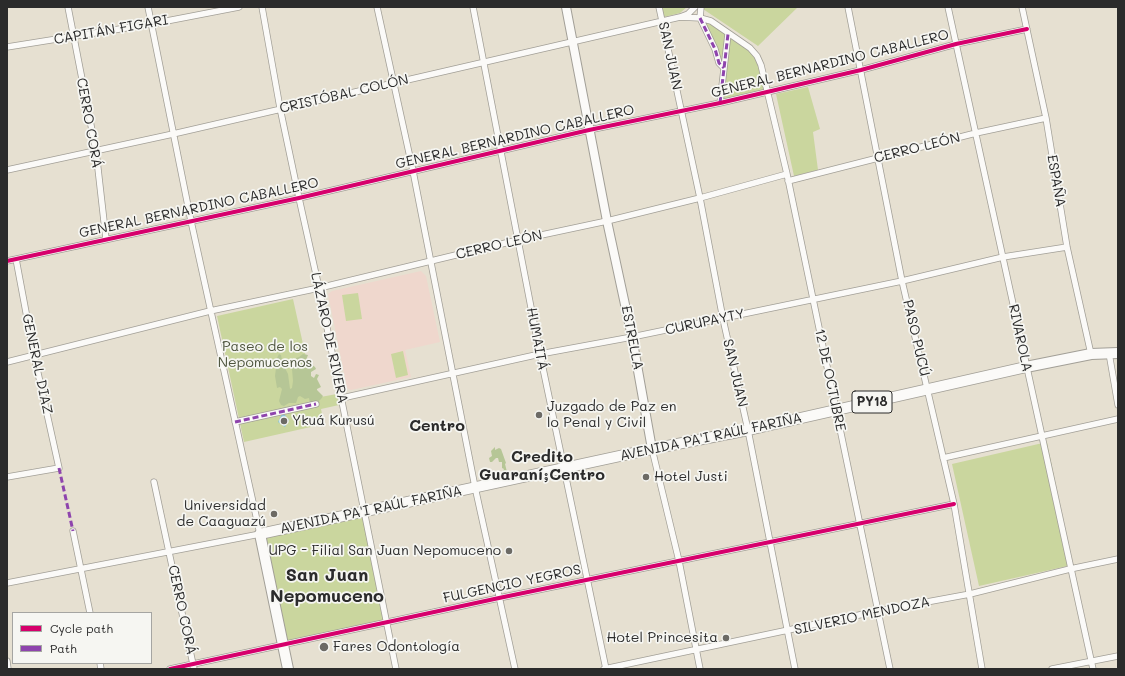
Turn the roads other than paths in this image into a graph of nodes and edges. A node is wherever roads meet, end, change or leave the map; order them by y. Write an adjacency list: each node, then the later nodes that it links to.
1 (68, 7): 20 (street, CERRO CORÁ)
2 (148, 7): 17 (street)
3 (239, 7): 17 (street, CAPITÁN FIGARI)
4 (262, 7): 30 (street, LÁZARO DE RIVERA)
5 (377, 7): 27 (street)
6 (473, 7): 24 (street, HUMAITÁ)
7 (566, 7): 21 (main road, ESTRELLA)
8 (660, 7): 16 (street, SAN JUAN)
9 (695, 7): 14 (street)
10 (700, 7): 15 (street)
11 (848, 7): 26 (street, PASO PUCÚ)
12 (948, 7): 22 (street, RIVAROLA)
13 (1022, 7): 18 (street, ESPAÑA)
14 (680, 17): 15 (street); 16 (street, CRISTÓBAL COLÓN)
15 (700, 18): 19 (street, 12 DE OCTUBRE); 25 (street)
16 (663, 20): 21 (street, CRISTÓBAL COLÓN); 31 (street, SAN JUAN)
17 (152, 24): 20 (street, CAPITÁN FIGARI); 35 (street)
18 (1027, 29): 22 (street, GENERAL BERNARDINO CABALLERO); 32 (street, ESPAÑA)
19 (728, 34): 25 (street); 28 (street, 12 DE OCTUBRE)
20 (73, 36): 23 (street, CAPITÁN FIGARI); 36 (street, CERRO CORÁ)
21 (572, 41): 24 (street, CRISTÓBAL COLÓN); 33 (main road, ESTRELLA)
22 (956, 44): 26 (street, GENERAL BERNARDINO CABALLERO); 34 (street, RIVAROLA)
23 (7, 47)
24 (484, 61): 27 (street, CRISTÓBAL COLÓN); 37 (street, HUMAITÁ)
25 (724, 68): 29 (street)
26 (861, 70): 28 (street, GENERAL BERNARDINO CABALLERO); 38 (street, PASO PUCÚ)
27 (393, 83): 30 (street, CRISTÓBAL COLÓN); 40 (street)
28 (767, 91): 29 (street, GENERAL BERNARDINO CABALLERO); 41 (street, 12 DE OCTUBRE)
29 (720, 103): 31 (street, GENERAL BERNARDINO CABALLERO)
30 (280, 108): 35 (street, CRISTÓBAL COLÓN); 43 (street, LÁZARO DE RIVERA)
31 (682, 111): 33 (street, GENERAL BERNARDINO CABALLERO); 44 (street, SAN JUAN)
32 (1046, 118): 34 (street, CERRO LEÓN); 49 (street, ESPAÑA)
33 (589, 130): 37 (street, GENERAL BERNARDINO CABALLERO); 46 (main road, ESTRELLA)
34 (976, 133): 38 (street, CERRO LEÓN); 50 (street, RIVAROLA)
35 (173, 134): 36 (street, CRISTÓBAL COLÓN); 45 (street)
36 (96, 150): 39 (street, CRISTÓBAL COLÓN); 47 (street, CERRO CORÁ)
37 (501, 151): 40 (street, GENERAL BERNARDINO CABALLERO); 48 (street, HUMAITÁ)
38 (878, 158): 42 (street, CERRO LEÓN); 54 (street, PASO PUCÚ)
39 (7, 170)
40 (413, 171): 43 (street, GENERAL BERNARDINO CABALLERO); 53 (street)
41 (787, 174): 42 (street, 12 DE OCTUBRE); 44 (street, CERRO LEÓN)
42 (788, 181): 56 (street, 12 DE OCTUBRE)
43 (299, 198): 45 (street, GENERAL BERNARDINO CABALLERO); 55 (street, LÁZARO DE RIVERA)
44 (700, 198): 46 (street, CERRO LEÓN); 58 (street, SAN JUAN)
45 (191, 221): 47 (street, GENERAL BERNARDINO CABALLERO); 57 (street)
46 (607, 221): 48 (street, CERRO LEÓN); 59 (main road, ESTRELLA)
47 (106, 239): 51 (street, GENERAL BERNARDINO CABALLERO)
48 (518, 240): 53 (street, CERRO LEÓN); 61 (street, HUMAITÁ)
49 (1067, 247): 50 (street, CURUPAYTY); 62 (street, ESPAÑA)
50 (1003, 257): 54 (street, CURUPAYTY); 65 (street, RIVAROLA)
51 (16, 259): 52 (street, GENERAL BERNARDINO CABALLERO); 63 (street, GENERAL DIAZ)
52 (7, 261)
53 (430, 261): 55 (street, CERRO LEÓN); 66 (street)
54 (902, 281): 56 (street, CURUPAYTY); 67 (street, PASO PUCÚ)
55 (319, 288): 57 (street, CERRO LEÓN); 68 (street, LÁZARO DE RIVERA)
56 (813, 299): 58 (street, CURUPAYTY); 71 (street, 12 DE OCTUBRE)
57 (210, 311): 63 (street, CERRO LEÓN); 73 (street)
58 (723, 319): 59 (street, CURUPAYTY); 74 (street, SAN JUAN)
59 (632, 337): 61 (street, CURUPAYTY); 76 (main road, ESTRELLA)
60 (1114, 353): 62 (highway, AVENIDA PA'I RAÚL FARIÑA / PY18); 70 (street)
61 (540, 354): 66 (street, CURUPAYTY); 78 (street, HUMAITÁ)
62 (1091, 354): 65 (highway, AVENIDA PA'I RAÚL FARIÑA / PY18)
63 (34, 355): 64 (street, CERRO LEÓN); 79 (street, GENERAL DIAZ)
64 (7, 362)
65 (1026, 367): 67 (highway, AVENIDA PA'I RAÚL FARIÑA / PY18); 75 (street, RIVAROLA)
66 (452, 373): 68 (street, CURUPAYTY); 81 (street)
67 (928, 389): 71 (highway, AVENIDA PA'I RAÚL FARIÑA / PY18); 77 (street, PASO PUCÚ)
68 (342, 398): 83 (street, LÁZARO DE RIVERA)
69 (316, 404): 73 (street)
70 (1118, 406)
71 (836, 410): 74 (highway, AVENIDA PA'I RAÚL FARIÑA / PY18); 84 (street, 12 DE OCTUBRE)
72 (1118, 419): 75 (street)
73 (235, 422): 86 (street)
74 (748, 430): 76 (highway, AVENIDA PA'I RAÚL FARIÑA / PY18); 87 (street, SAN JUAN)
75 (1042, 436): 77 (street); 92 (street, RIVAROLA)
76 (652, 449): 78 (highway, AVENIDA PA'I RAÚL FARIÑA / PY18); 90 (street, ESTRELLA)
77 (943, 458): 82 (street, PASO PUCÚ)
78 (563, 468): 81 (highway, AVENIDA PA'I RAÚL FARIÑA / PY18); 93 (street, HUMAITÁ)
79 (7, 478)
80 (154, 482): 88 (street, CERRO CORÁ)
81 (475, 487): 83 (highway, AVENIDA PA'I RAÚL FARIÑA / PY18); 96 (street)
82 (954, 504): 84 (street, FULGENCIO YEGROS); 95 (street, PASO PUCÚ)
83 (365, 512): 86 (highway, AVENIDA PA'I RAÚL FARIÑA); 99 (street, LÁZARO DE RIVERA)
84 (859, 523): 87 (street, FULGENCIO YEGROS); 97 (street, 12 DE OCTUBRE)
85 (73, 531): 91 (street)
86 (260, 534): 88 (street, AVENIDA PA'I RAÚL FARIÑA); 101 (highway)
87 (770, 542): 90 (street, FULGENCIO YEGROS); 100 (street, SAN JUAN)
88 (169, 552): 91 (street, AVENIDA PA'I RAÚL FARIÑA); 106 (street, CERRO CORÁ)
89 (1118, 559): 92 (street, SILVERIO MENDOZA)
90 (679, 561): 93 (street, FULGENCIO YEGROS); 102 (street, ESTRELLA)
91 (81, 569): 94 (street, AVENIDA PA'I RAÚL FARIÑA); 98 (street)
92 (1070, 569): 95 (street, SILVERIO MENDOZA); 105 (street, RIVAROLA)
93 (587, 580): 96 (street, FULGENCIO YEGROS); 112 (street, HUMAITÁ)
94 (7, 584)
95 (970, 594): 97 (street, SILVERIO MENDOZA); 116 (street, PASO PUCÚ)
96 (499, 598): 99 (street, FULGENCIO YEGROS); 111 (street)
97 (878, 611): 100 (street, SILVERIO MENDOZA); 115 (street, 12 DE OCTUBRE)
98 (90, 612)
99 (386, 622): 101 (street, FULGENCIO YEGROS); 110 (street, LÁZARO DE RIVERA)
100 (788, 631): 102 (street, SILVERIO MENDOZA); 114 (street, SAN JUAN)
101 (282, 644): 106 (street, FULGENCIO YEGROS); 109 (highway)
102 (696, 650): 112 (street, SILVERIO MENDOZA); 113 (street, ESTRELLA)
103 (1118, 656): 105 (street)
104 (7, 661): 107 (street)
105 (1091, 661): 117 (street); 118 (street, RIVAROLA)
106 (193, 666): 108 (street, FULGENCIO YEGROS)
107 (8, 669)
108 (170, 669)
109 (288, 669)
110 (396, 669)
111 (515, 669)
112 (606, 669)
113 (700, 669)
114 (795, 669)
115 (890, 669)
116 (982, 669)
117 (1052, 669)
118 (1093, 669)

